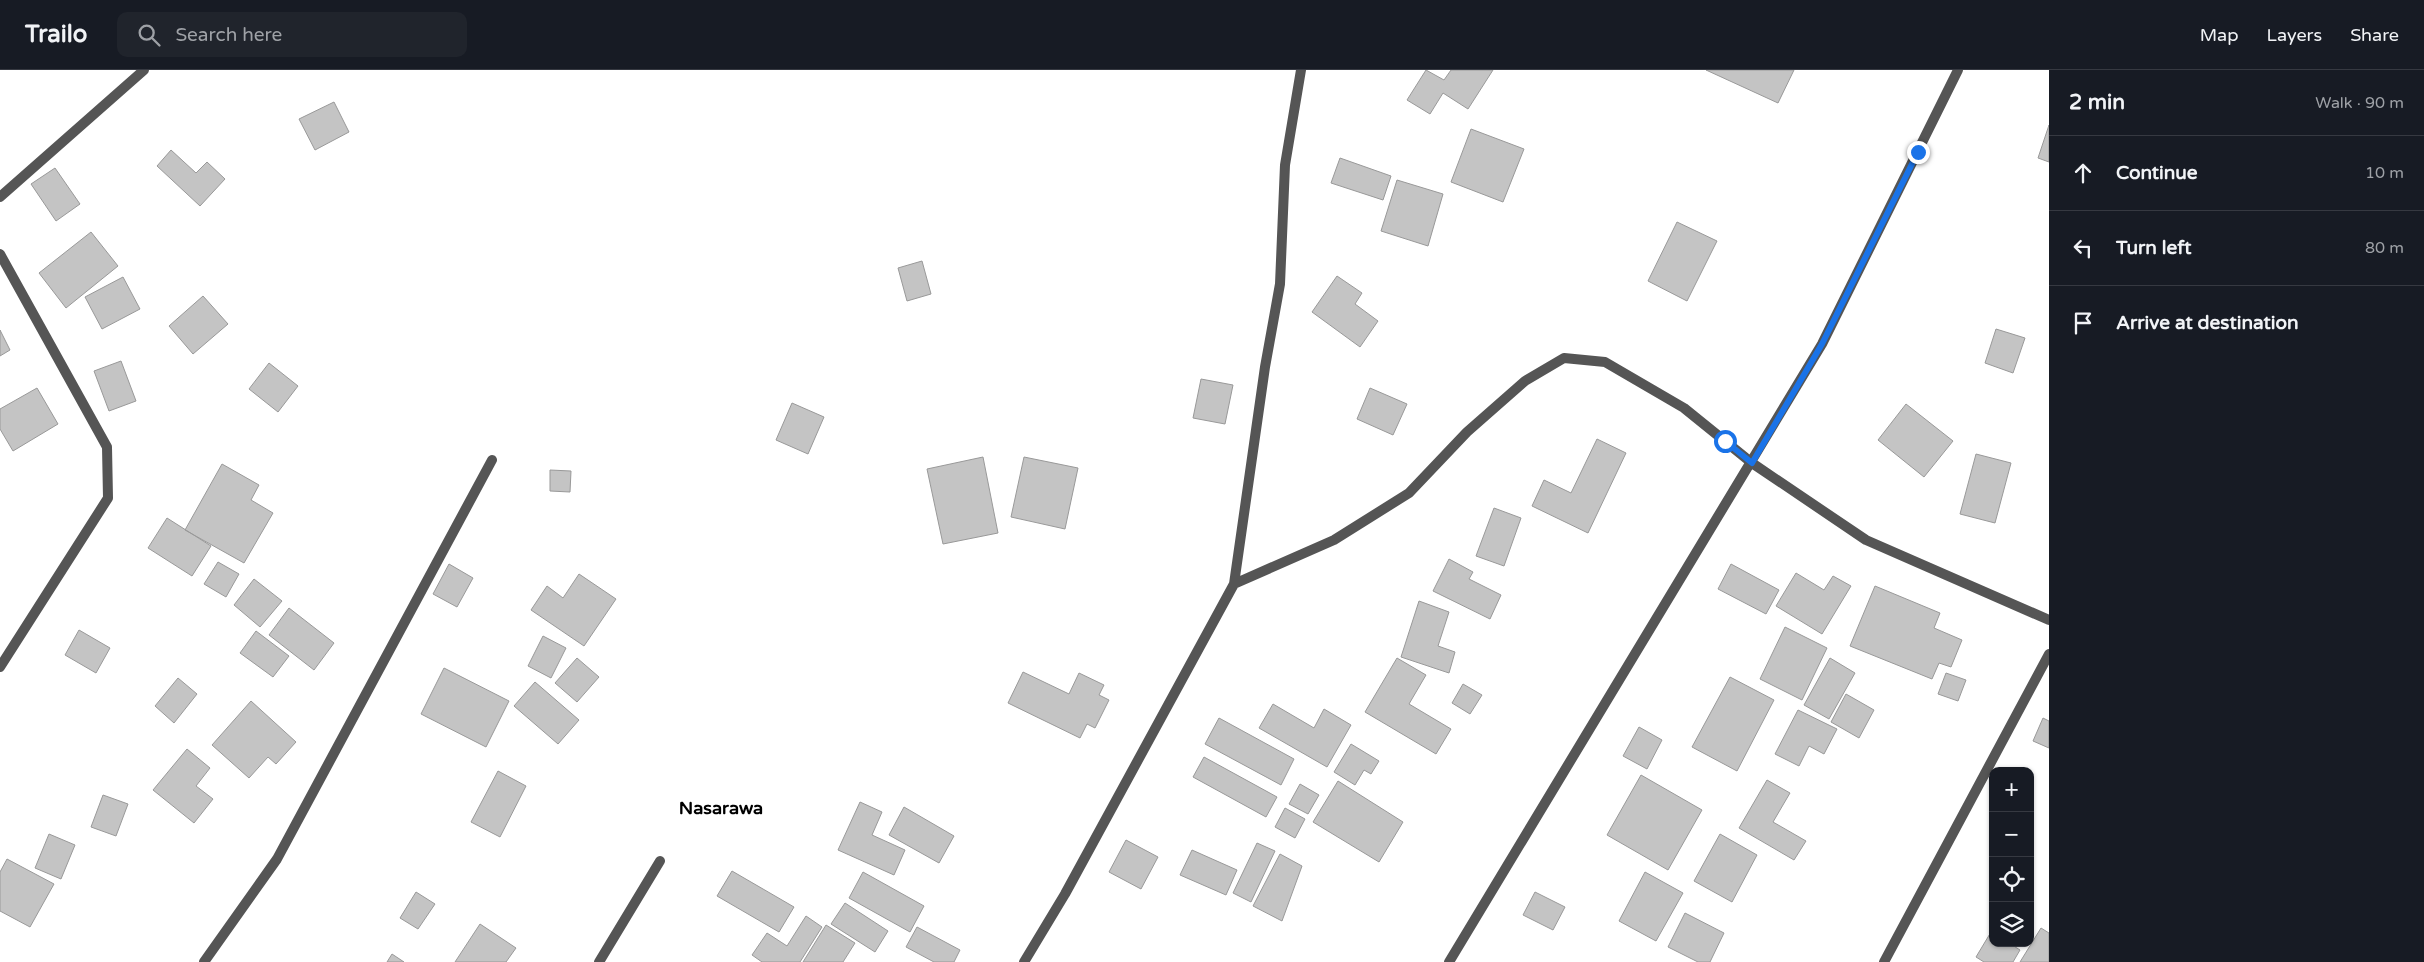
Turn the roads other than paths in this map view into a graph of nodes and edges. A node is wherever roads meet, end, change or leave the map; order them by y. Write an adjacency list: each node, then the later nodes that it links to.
1 (144, 70): 4 (street)
2 (1301, 70): 8 (street)
3 (1958, 70): 7 (street)
4 (0, 196)
5 (0, 254): 11 (street)
6 (492, 460): 13 (street)
7 (1752, 463): 8 (street); 9 (street); 16 (street)
8 (1234, 584): 15 (street)
9 (2049, 620)
10 (2049, 654): 17 (street)
11 (0, 667)
12 (660, 860): 14 (street)
13 (204, 962)
14 (599, 962)
15 (1024, 962)
16 (1449, 962)
17 (1884, 962)

